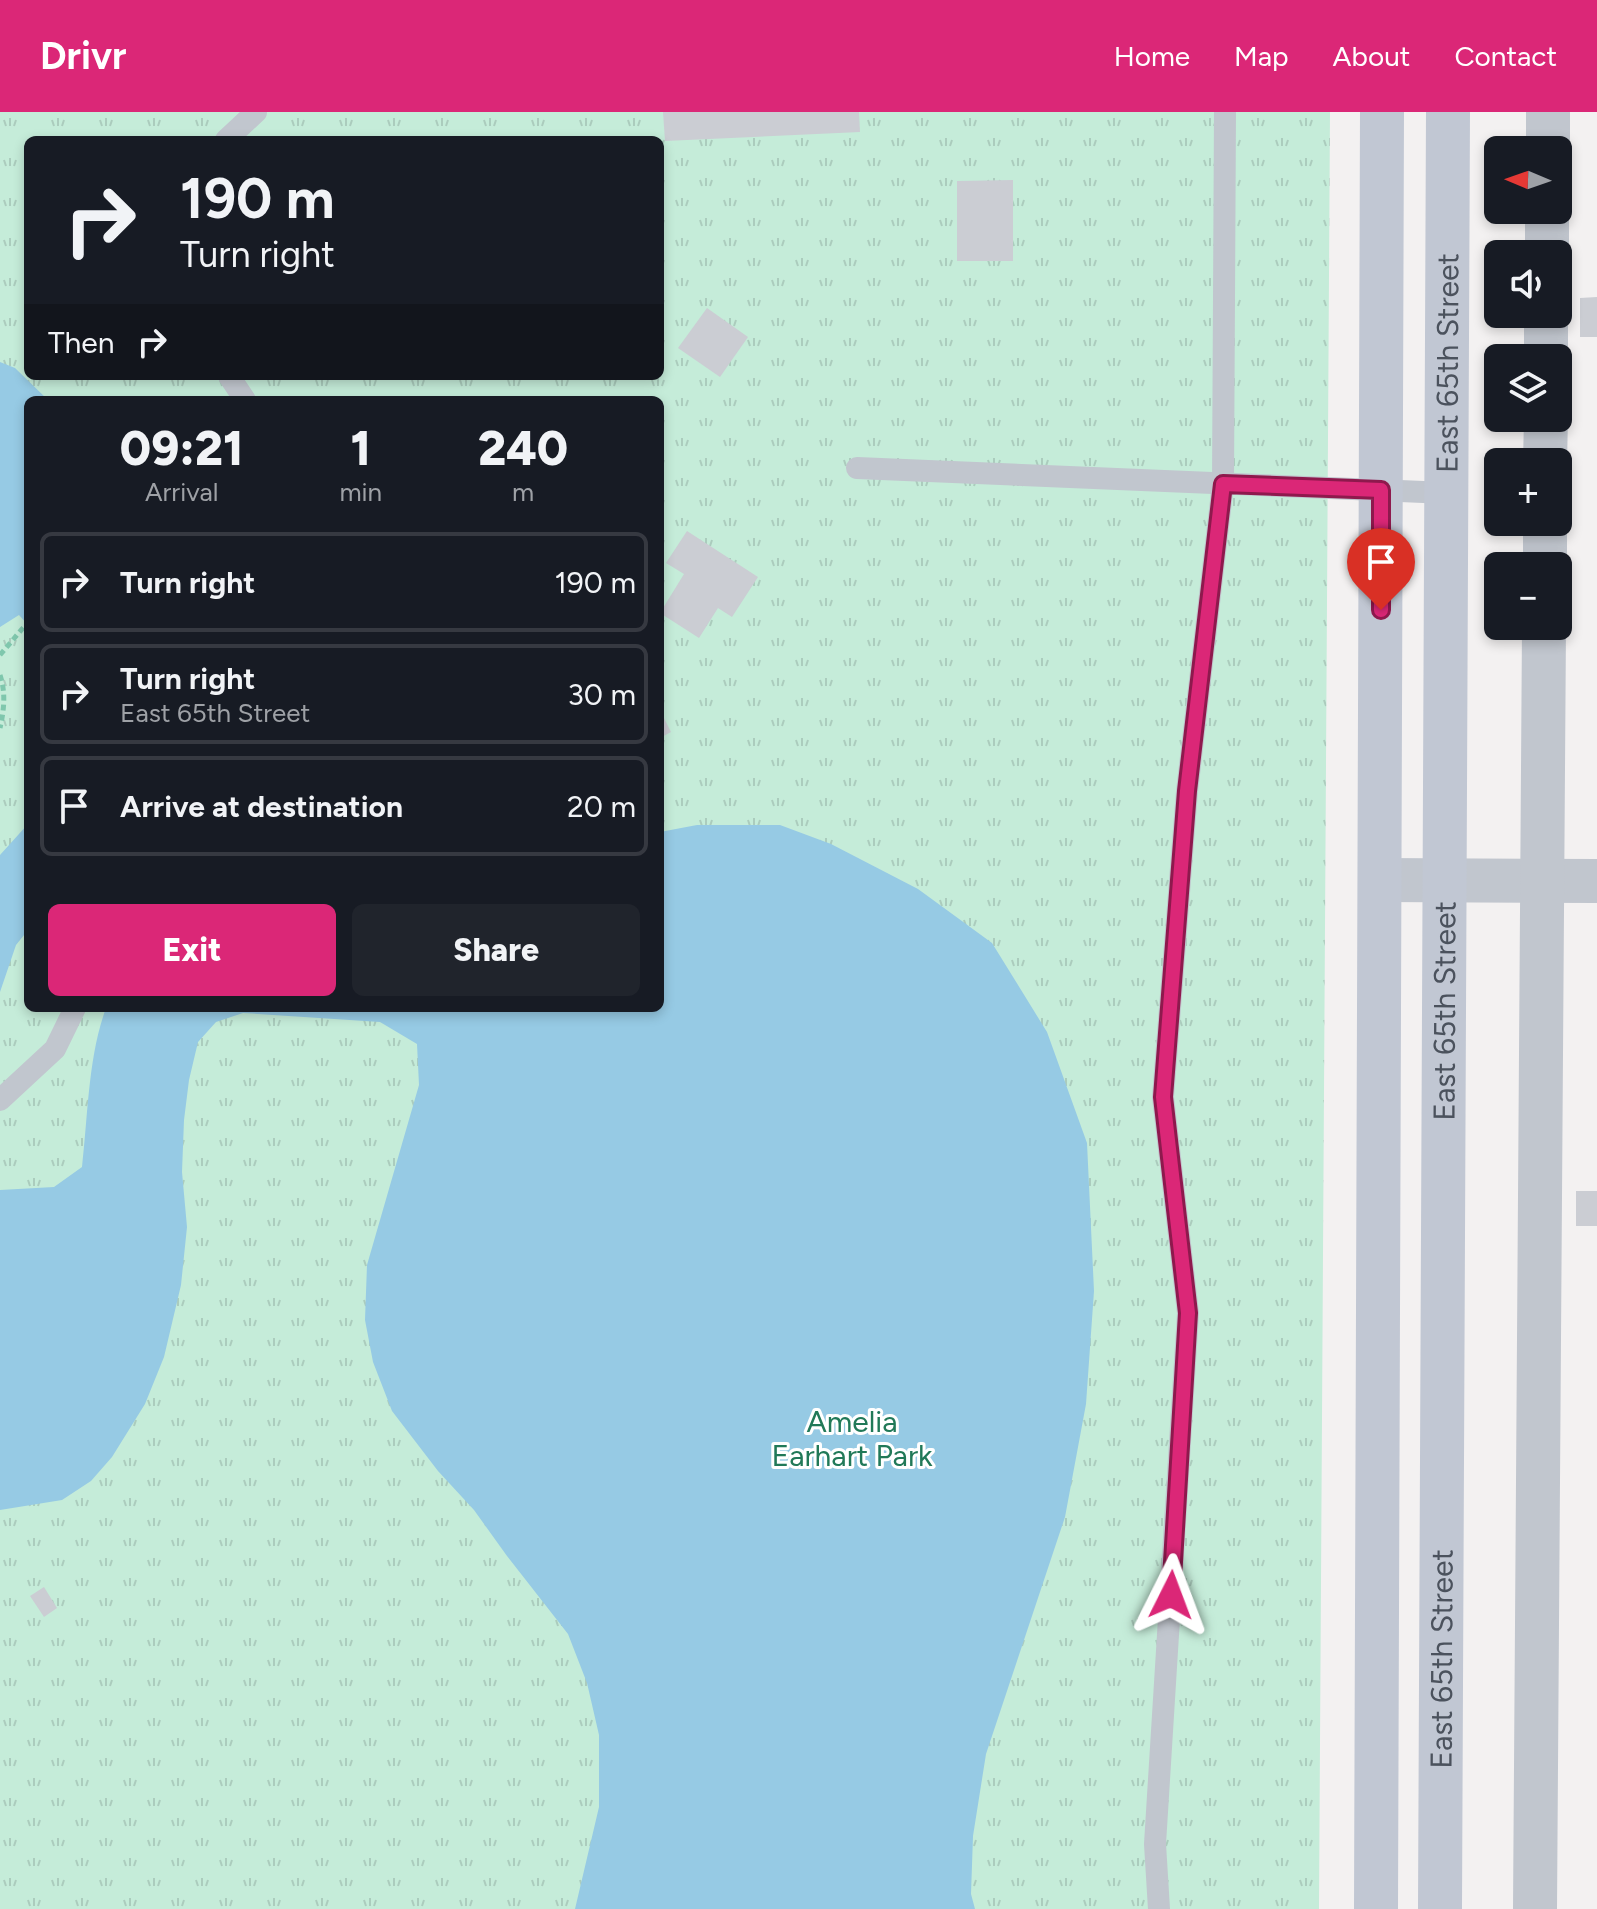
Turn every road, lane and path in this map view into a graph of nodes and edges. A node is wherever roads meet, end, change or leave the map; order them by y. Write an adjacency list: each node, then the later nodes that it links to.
1 (256, 112): 6 (lane)
2 (1225, 112): 9 (lane)
3 (1382, 112): 10 (main road)
4 (1448, 112): 11 (main road, East 65th Street)
5 (1548, 112): 7 (street)
6 (230, 136)
7 (1548, 136)
8 (857, 468): 9 (lane)
9 (1223, 484): 10 (lane); 23 (lane)
10 (1381, 490): 11 (lane); 17 (main road)
11 (1447, 493): 18 (main road, East 65th Street)
12 (24, 627): 14 (path)
13 (1544, 640): 19 (street)
14 (0, 655)
15 (0, 675): 16 (path)
16 (0, 728)
17 (1380, 880): 18 (street); 24 (main road)
18 (1444, 881): 19 (street); 25 (main road, East 65th Street)
19 (1543, 881): 20 (street); 26 (street)
20 (1597, 881)
21 (73, 1012): 22 (lane)
22 (0, 1100)
23 (1159, 1909)
24 (1376, 1909)
25 (1440, 1909)
26 (1535, 1909)

